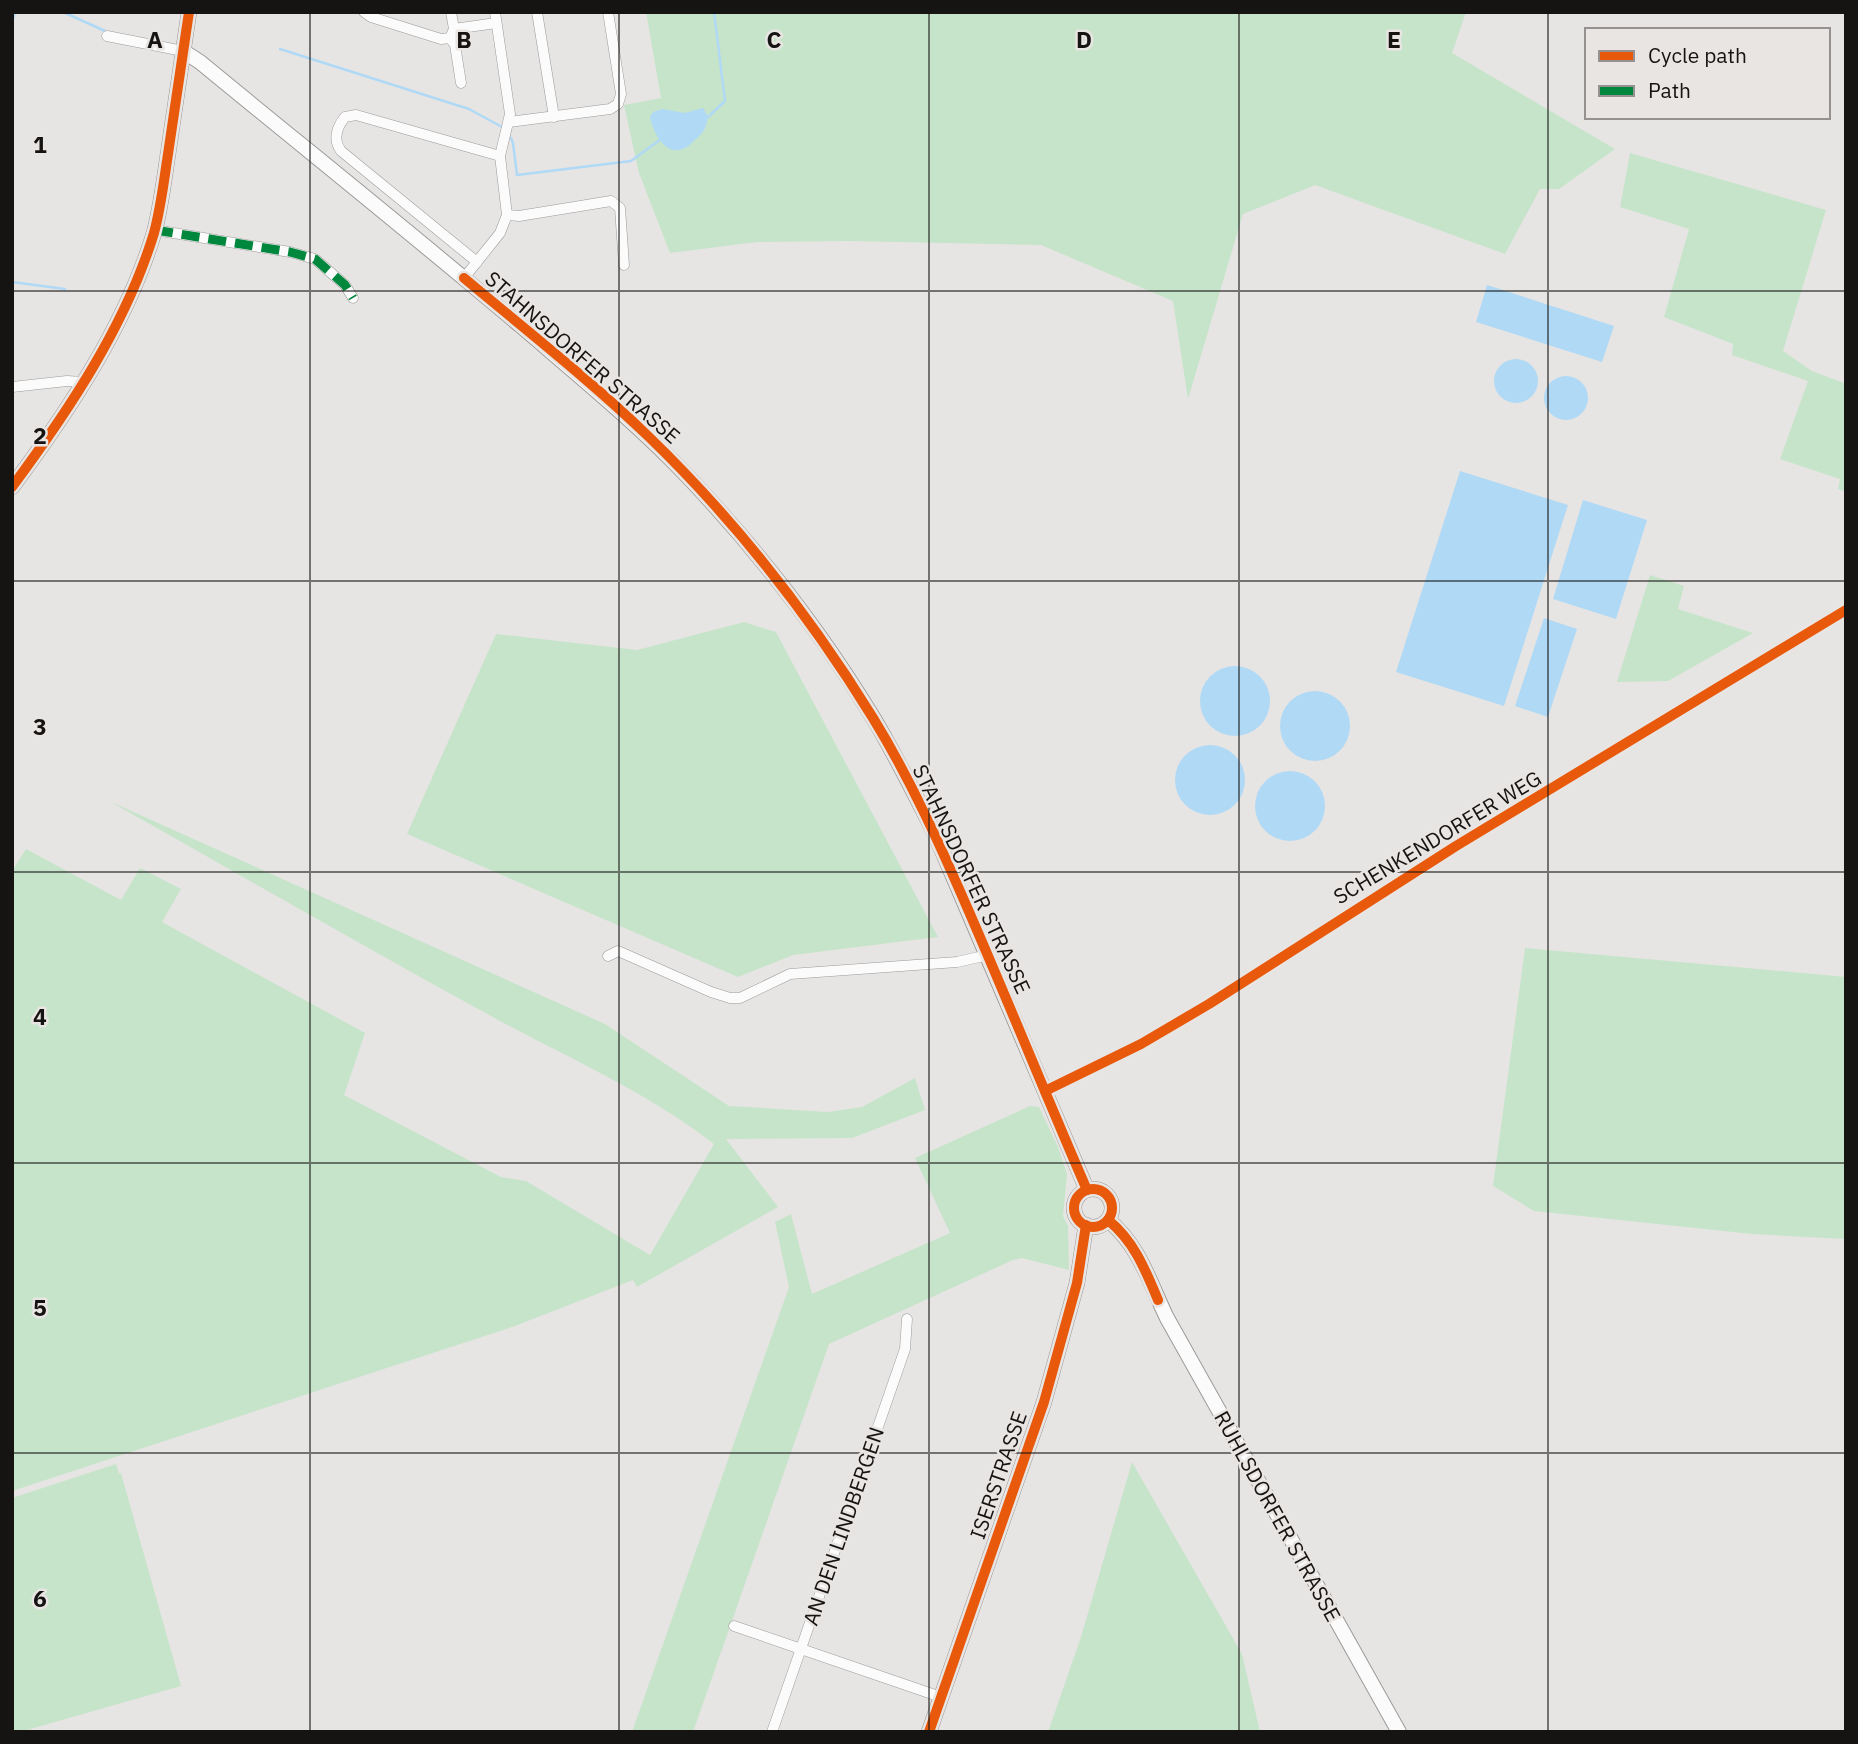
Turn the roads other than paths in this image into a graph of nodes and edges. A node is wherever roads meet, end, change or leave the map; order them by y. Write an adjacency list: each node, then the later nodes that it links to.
1 (188, 12): 9 (street)
2 (364, 12): 7 (street)
3 (451, 12): 7 (street)
4 (537, 12): 11 (street)
5 (608, 12): 11 (street)
6 (496, 18): 7 (street); 12 (street)
7 (452, 34): 10 (street)
8 (107, 36): 9 (street)
9 (183, 51): 15 (street); 18 (street, STAHNSDORFER STRASSE)
10 (461, 83)
11 (554, 117): 12 (street)
12 (509, 122): 13 (street)
13 (500, 156): 14 (street); 16 (street)
14 (507, 215): 16 (street); 17 (street)
15 (155, 230): 19 (street); 20 (street)
16 (477, 262): 18 (street)
17 (624, 265)
18 (464, 278): 24 (street, STAHNSDORFER STRASSE)
19 (353, 299)
20 (83, 382): 21 (street); 22 (street)
21 (12, 387)
22 (12, 487)
23 (1846, 610): 26 (street, SCHENKENDORFER WEG)
24 (988, 955): 25 (street); 26 (street, STAHNSDORFER STRASSE)
25 (608, 956)
26 (1045, 1091): 27 (street, STAHNSDORFER STRASSE)
27 (1087, 1190): 28 (street); 29 (street)
28 (1108, 1220): 29 (street); 36 (street, RUHLSDORFER STRASSE)
29 (1086, 1225): 33 (street, ISERSTRASSE)
30 (907, 1319): 32 (street, AN DEN LINDBERGEN)
31 (734, 1626): 32 (street)
32 (801, 1648): 33 (street); 34 (street, AN DEN LINDBERGEN)
33 (941, 1696): 35 (street, ISERSTRASSE)
34 (772, 1732)
35 (929, 1732)
36 (1399, 1732)

